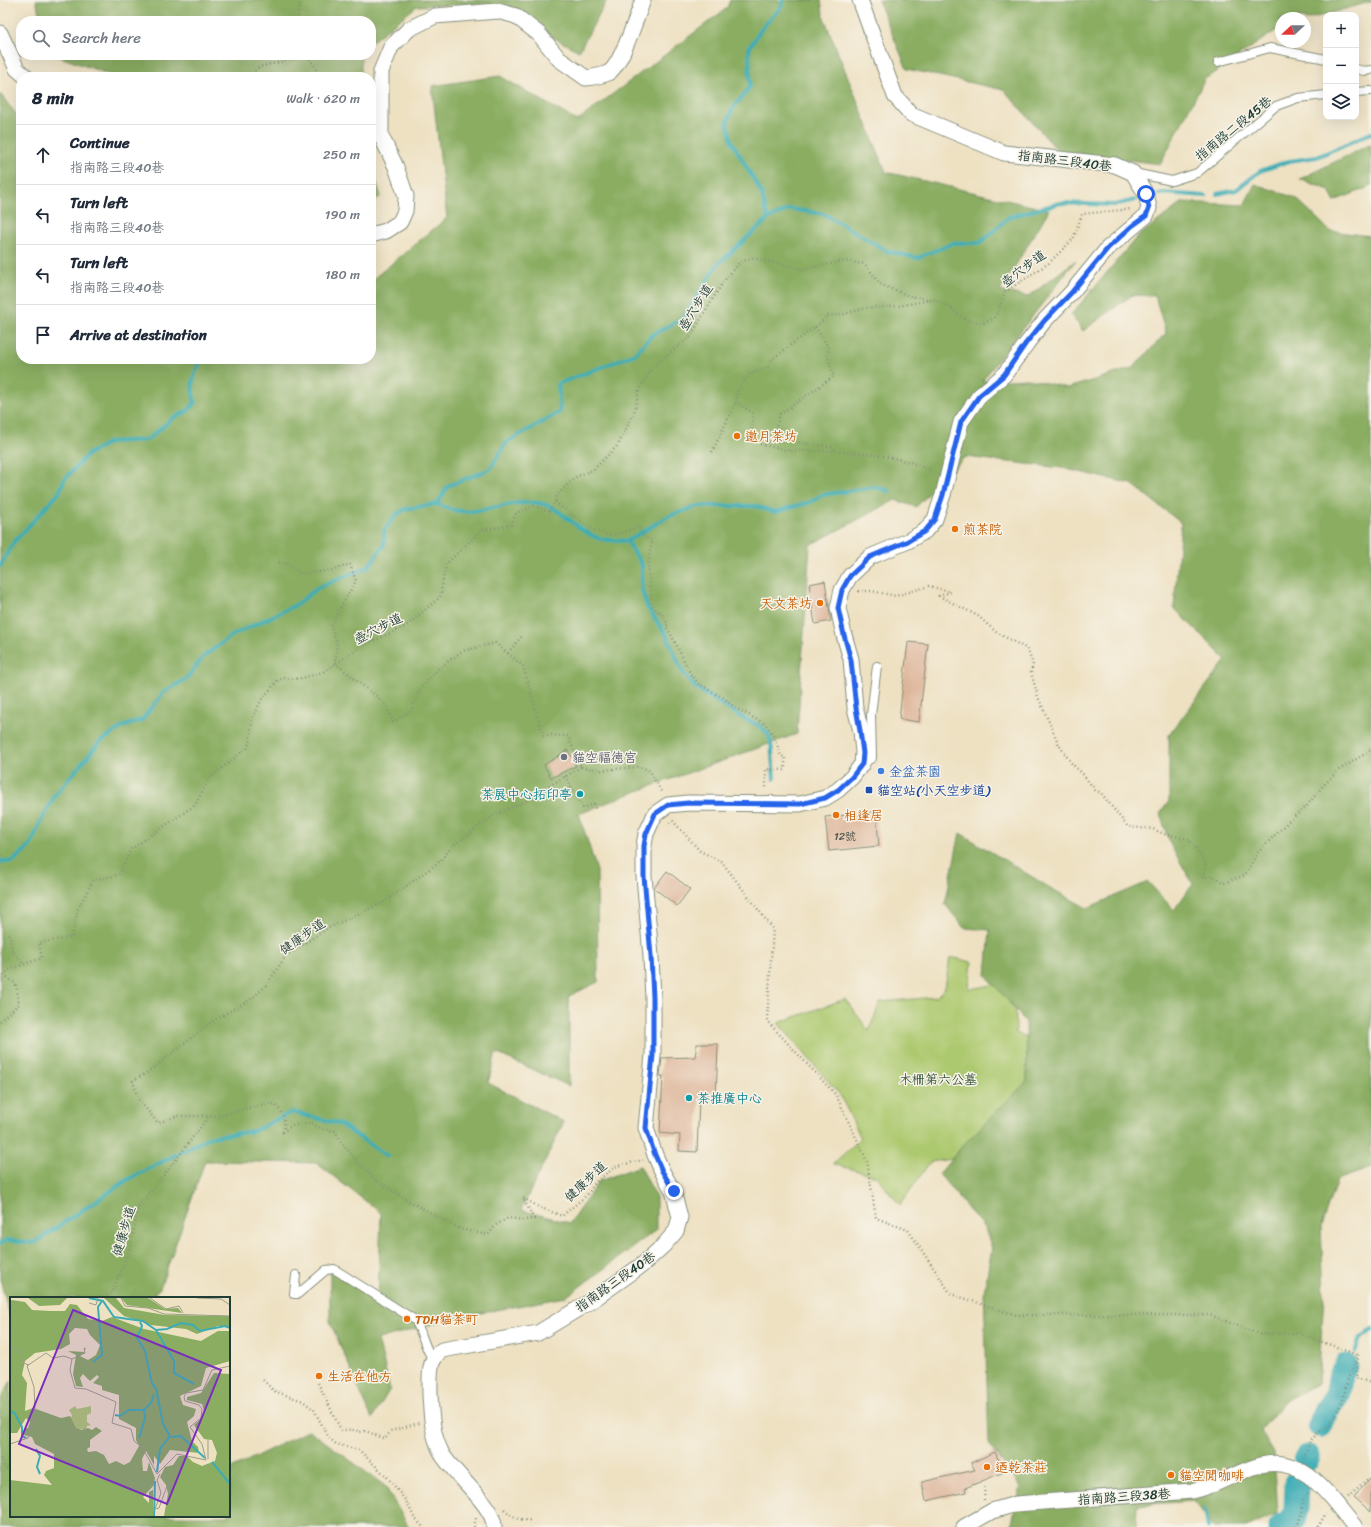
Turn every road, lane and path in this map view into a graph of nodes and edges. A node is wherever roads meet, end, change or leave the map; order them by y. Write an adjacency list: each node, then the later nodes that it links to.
1 (302, 0): 4 (path)
2 (643, 0): 20 (street)
3 (860, 0): 18 (street, 指南路三段40巷)
4 (298, 16)
5 (0, 33): 12 (street)
6 (1323, 58): 9 (lane)
7 (289, 60): 13 (path)
8 (311, 60): 14 (path)
9 (1218, 62)
10 (1359, 70): 11 (lane)
11 (1371, 70)
12 (20, 72)
13 (253, 72)
14 (318, 72)
15 (1371, 90): 16 (lane)
16 (1359, 92)
17 (1323, 95): 18 (lane, 指南路二段45巷)
18 (1133, 173): 19 (street)
19 (1149, 208): 21 (path, 壺穴步道); 26 (street)
20 (376, 234)
21 (934, 300): 22 (path); 27 (path, 壺穴步道)
22 (815, 327): 23 (path); 24 (path)
23 (736, 402): 24 (path); 25 (path)
24 (835, 451): 26 (path)
25 (712, 452)
26 (943, 495): 29 (street)
27 (555, 502): 32 (path, 壺穴步道); 38 (path)
28 (279, 562): 32 (path)
29 (842, 590): 34 (path); 35 (street)
30 (522, 636): 31 (path)
31 (508, 653): 32 (path); 36 (path)
32 (335, 663): 43 (path)
33 (877, 666): 35 (lane)
34 (1371, 750)
35 (862, 764): 39 (street)
36 (581, 767): 37 (path, 健康步道); 39 (path)
37 (565, 776): 40 (path); 45 (path, 健康步道)
38 (766, 794)
39 (668, 805): 46 (street, 指南路三段40巷)
40 (596, 811)
41 (666, 825): 49 (path)
42 (8, 934): 43 (path)
43 (24, 965): 44 (path)
44 (0, 1021)
45 (210, 1115): 46 (path, 健康步道); 48 (path, 健康步道)
46 (655, 1155): 50 (street, 指南路三段40巷)
47 (296, 1275): 50 (lane)
48 (106, 1297)
49 (1357, 1355): 53 (path); 57 (path)
50 (433, 1360): 54 (street)
51 (263, 1380): 59 (path)
52 (318, 1383): 54 (path)
53 (1371, 1383)
54 (432, 1419): 60 (street)
55 (0, 1459): 56 (path)
56 (10, 1468)
57 (1300, 1470): 61 (street, 指南路三段38巷); 63 (street, 指南路三段38巷)
58 (1311, 1490): 62 (path)
59 (423, 1527)
60 (494, 1527)
61 (964, 1527)
62 (1297, 1527)
63 (1355, 1527)

